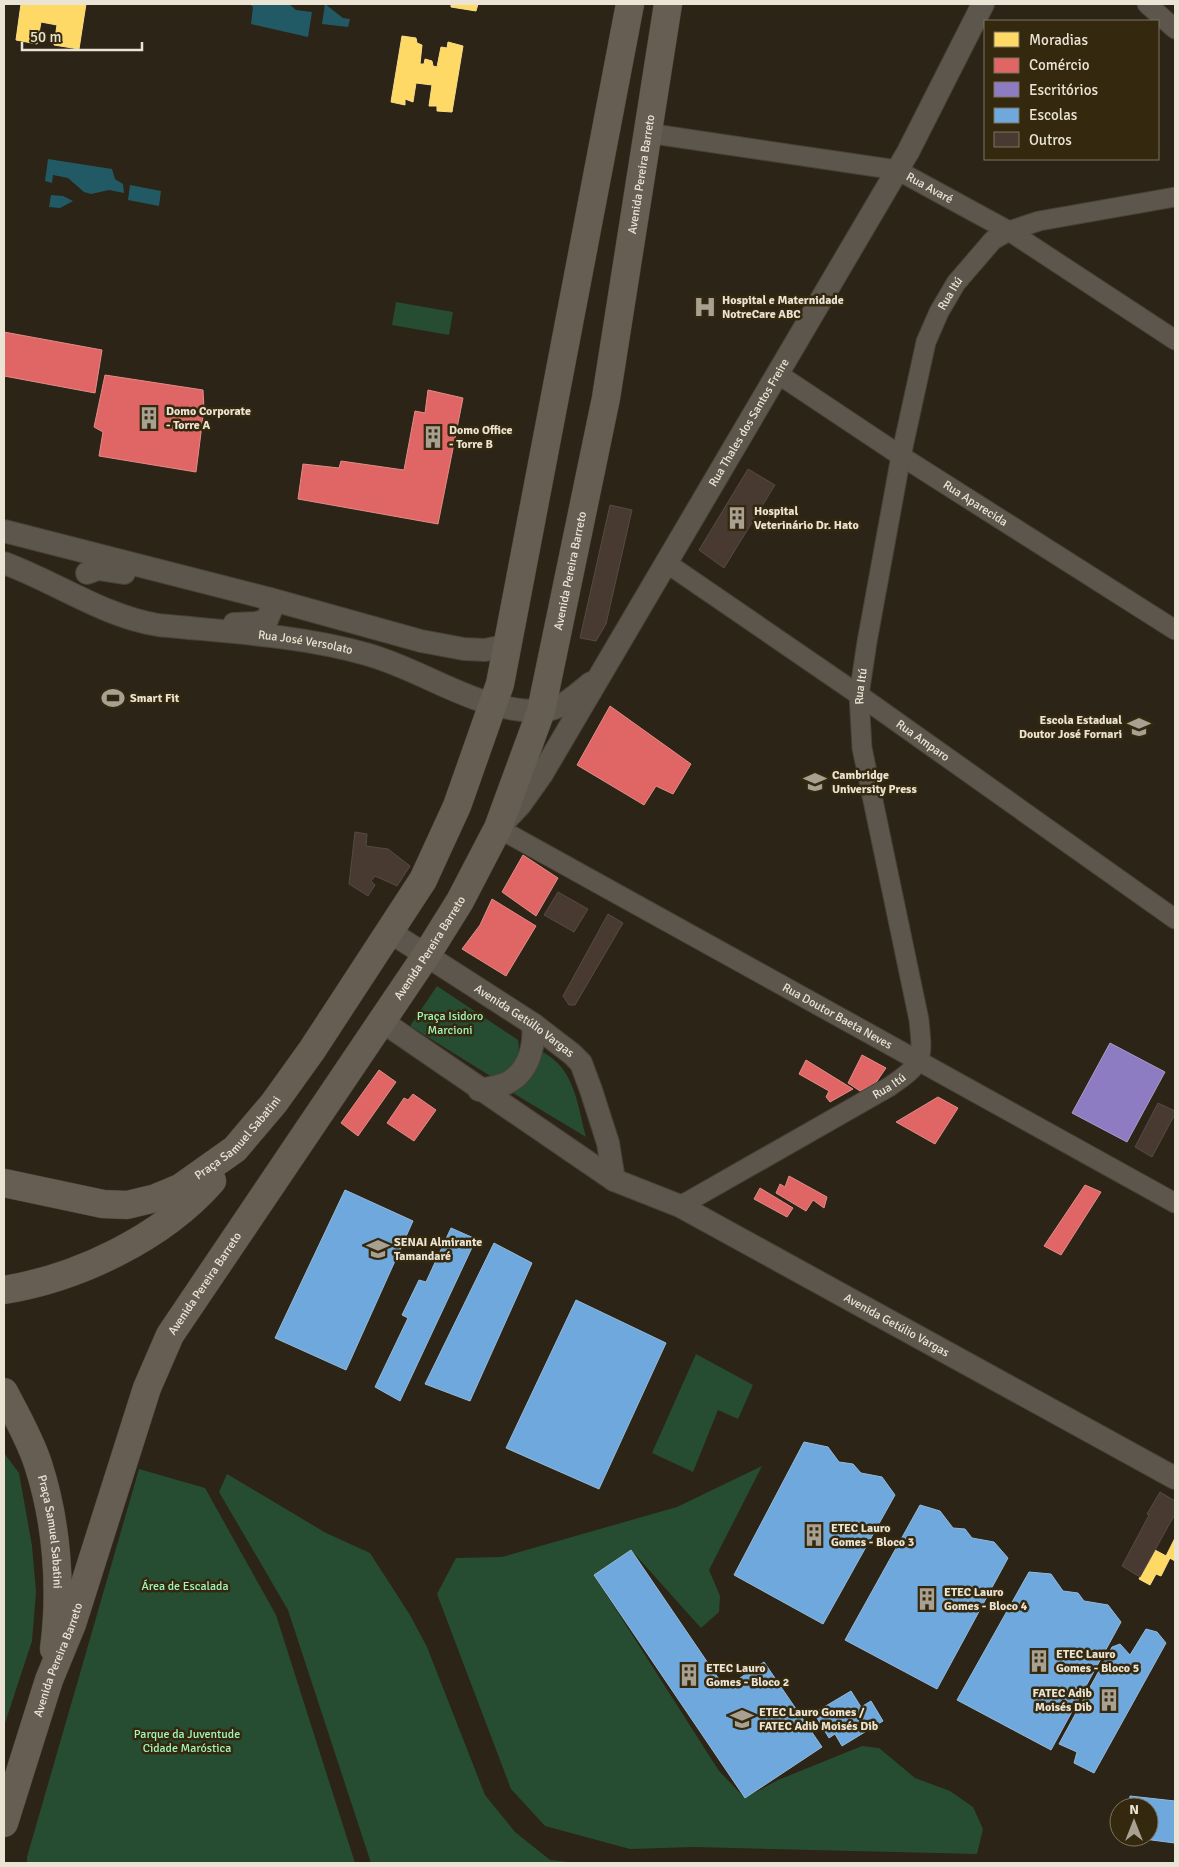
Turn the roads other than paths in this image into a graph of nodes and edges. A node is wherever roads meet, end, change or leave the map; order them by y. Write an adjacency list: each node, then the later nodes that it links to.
1 (630, 4): 21 (main road)
2 (668, 4): 6 (main road, Avenida Pereira Barreto)
3 (983, 4): 7 (street, Rua Thales dos Santos Freire)
4 (1147, 4): 5 (street)
5 (1175, 29)
6 (647, 133): 7 (street, Rua Avaré); 25 (main road, Avenida Pereira Barreto)
7 (896, 170): 9 (street, Rua Avaré); 11 (street, Rua Thales dos Santos Freire)
8 (1175, 197): 9 (street, Rua Itú)
9 (1009, 231): 10 (street, Rua Avaré); 12 (street, Rua Itú)
10 (1175, 340)
11 (778, 374): 12 (street, Rua Aparecida); 16 (street, Rua Thales dos Santos Freire)
12 (901, 456): 20 (street, Rua Aparecida); 23 (street, Rua Itú)
13 (4, 531): 15 (street)
14 (4, 563): 18 (street, Rua José Versolato)
15 (89, 563): 17 (street); 18 (street)
16 (668, 564): 22 (street, Rua Thales dos Santos Freire); 23 (street, Rua Amparo)
17 (270, 598): 19 (street); 21 (street)
18 (81, 599): 19 (street, Rua José Versolato)
19 (184, 628): 24 (street, Rua José Versolato)
20 (1175, 630)
21 (509, 645): 24 (main road)
22 (600, 677): 25 (street, Rua José Versolato); 26 (street, Rua Thales dos Santos Freire)
23 (859, 695): 27 (street, Rua Amparo); 32 (street, Rua Itú)
24 (494, 704): 25 (street, Rua José Versolato); 28 (main road)
25 (541, 711): 26 (main road, Avenida Pereira Barreto)
26 (498, 828): 29 (main road, Avenida Pereira Barreto); 32 (street, Rua Doutor Baeta Neves)
27 (1175, 919)
28 (390, 932): 29 (street, Avenida Getúlio Vargas); 34 (main road, Praça Samuel Sabatini)
29 (428, 954): 30 (main road, Avenida Pereira Barreto); 31 (street, Avenida Getúlio Vargas)
30 (383, 1022): 33 (street, Avenida Getúlio Vargas); 42 (main road, Avenida Pereira Barreto)
31 (534, 1024): 33 (street); 35 (street, Avenida Getúlio Vargas)
32 (920, 1060): 37 (street, Rua Doutor Baeta Neves); 38 (street, Rua Itú)
33 (479, 1090): 35 (street, Avenida Getúlio Vargas)
34 (235, 1149): 36 (main road, Praça Samuel Sabatini); 39 (main road)
35 (614, 1180): 38 (street, Avenida Getúlio Vargas)
36 (4, 1183)
37 (1175, 1203)
38 (680, 1206): 41 (street, Avenida Getúlio Vargas)
39 (4, 1290)
40 (4, 1392): 42 (main road, Praça Samuel Sabatini)
41 (1175, 1478)
42 (49, 1680): 43 (main road, Avenida Pereira Barreto)
43 (4, 1823)

